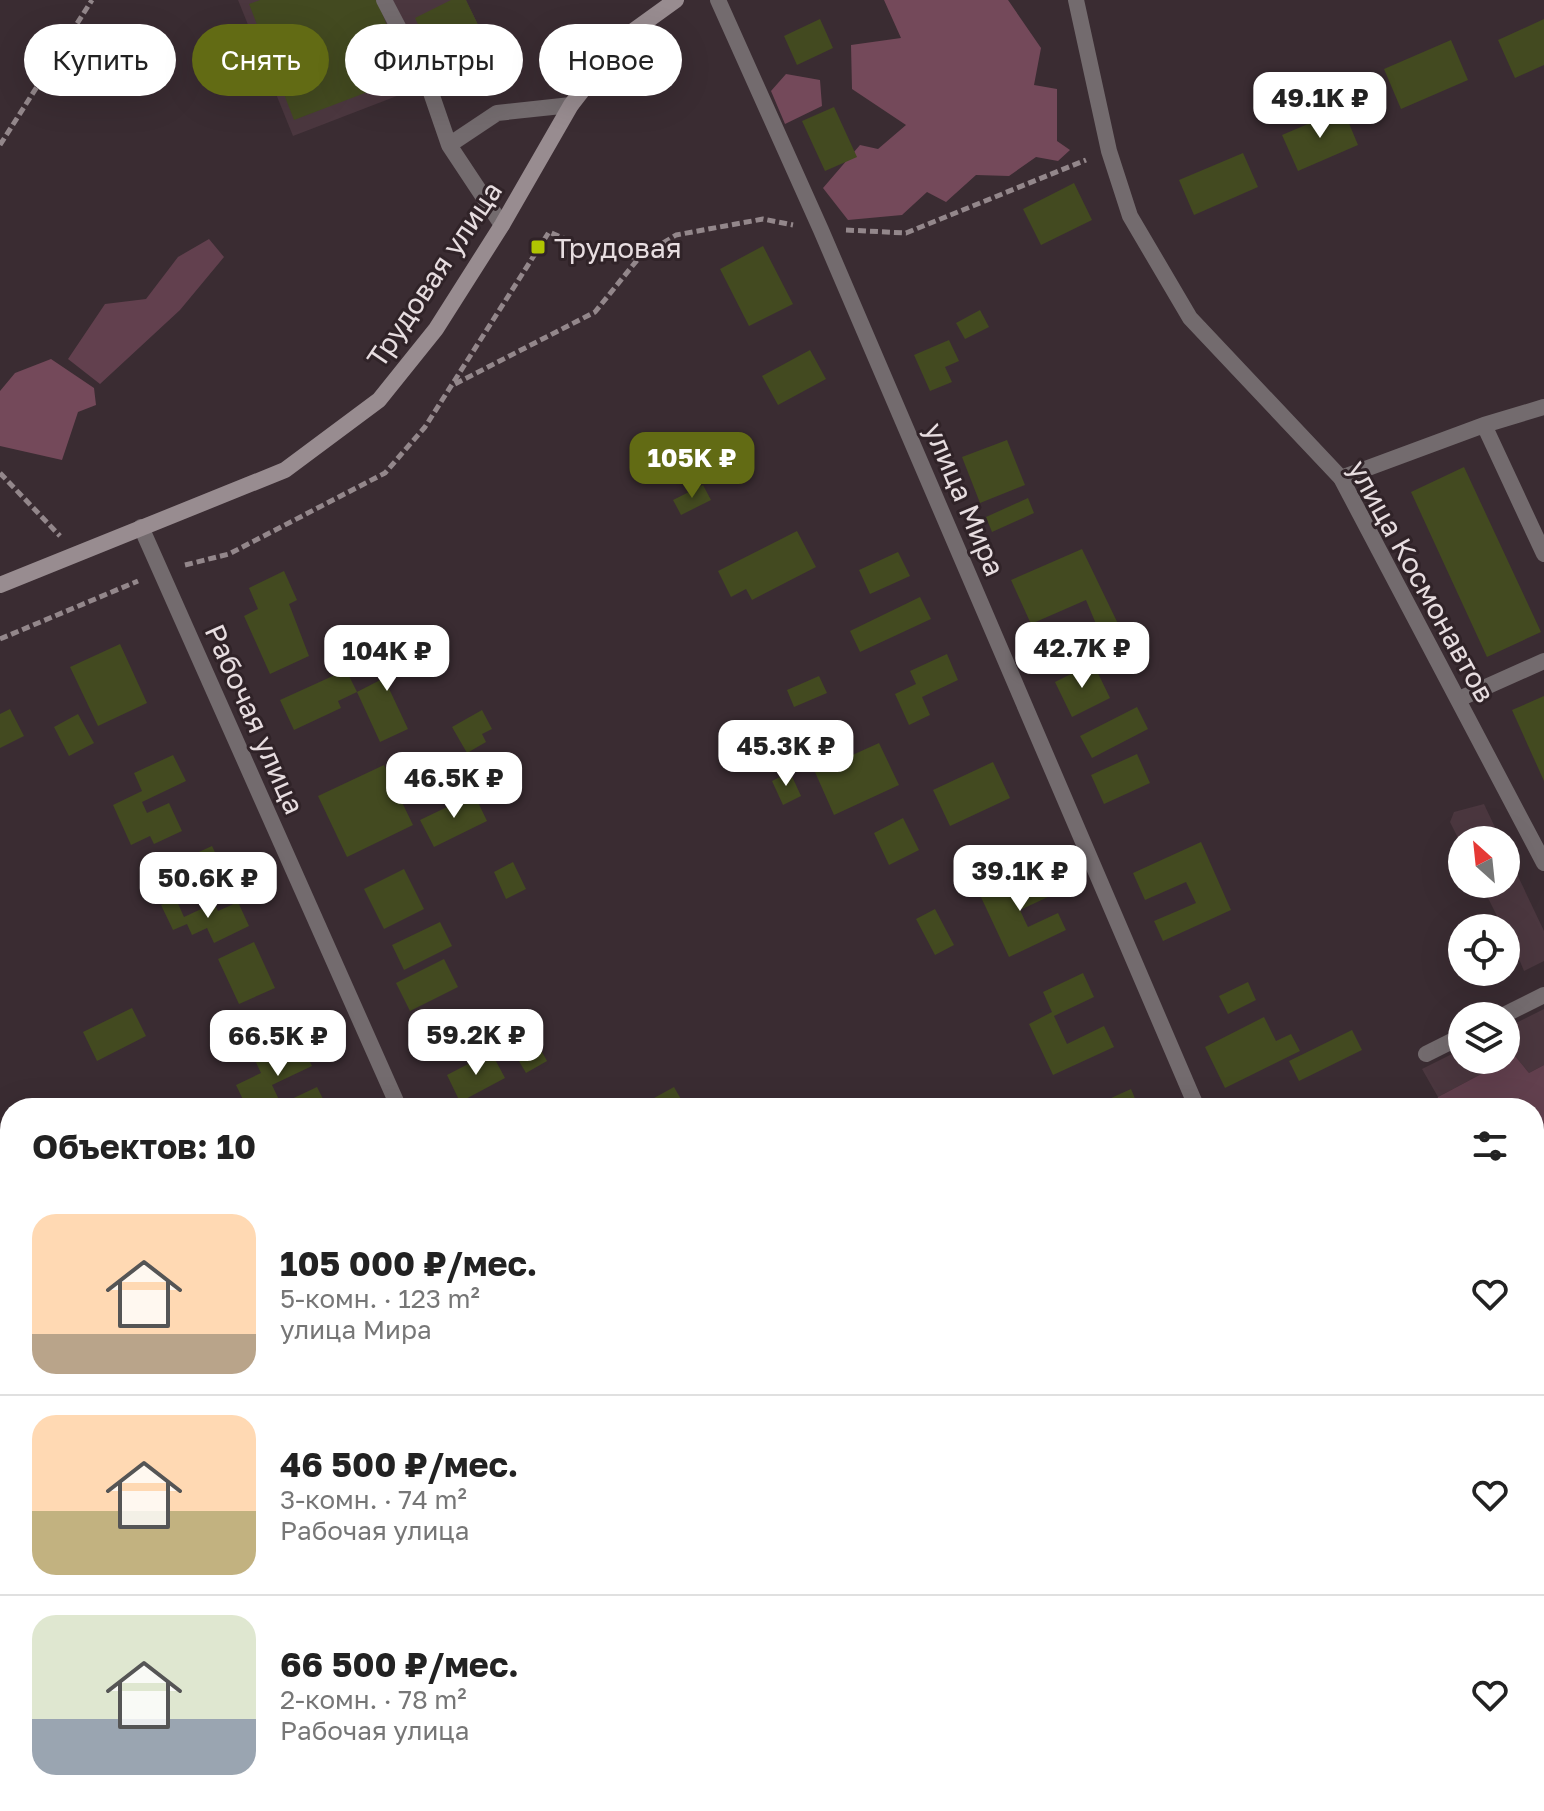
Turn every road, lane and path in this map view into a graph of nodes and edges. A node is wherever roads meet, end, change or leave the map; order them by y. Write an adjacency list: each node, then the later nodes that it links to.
1 (92, 0): 7 (path)
2 (384, 0): 8 (street)
3 (676, 0): 6 (main road, Трудовая улица)
4 (718, 0): 11 (street, улица Мира)
5 (1076, 0): 9 (street, улица Космонавтов)
6 (571, 105): 8 (street); 10 (main road, Трудовая улица)
7 (0, 145)
8 (449, 145): 10 (street)
9 (1109, 151): 11 (path); 17 (street, улица Космонавтов)
10 (502, 225): 18 (main road, Трудовая улица)
11 (821, 230): 12 (path); 32 (street, улица Мира)
12 (639, 258): 13 (path); 13 (path)
13 (452, 386): 21 (path)
14 (1544, 407): 15 (street)
15 (1484, 425): 17 (street); 20 (street)
16 (0, 473): 19 (path)
17 (1341, 478): 25 (street, улица Космонавтов)
18 (141, 527): 19 (main road, Трудовая улица); 21 (street, Рабочая улица)
19 (76, 553): 22 (main road, Трудовая улица)
20 (1544, 554)
21 (161, 571): 23 (path); 31 (street, Рабочая улица)
22 (0, 585)
23 (0, 639)
24 (1544, 661): 25 (street)
25 (1459, 699): 26 (street, улица Космонавтов)
26 (1544, 863)
27 (1544, 995): 28 (street)
28 (1520, 1007)
29 (1448, 1043): 30 (street)
30 (1426, 1054)
31 (395, 1098)
32 (1193, 1098)

